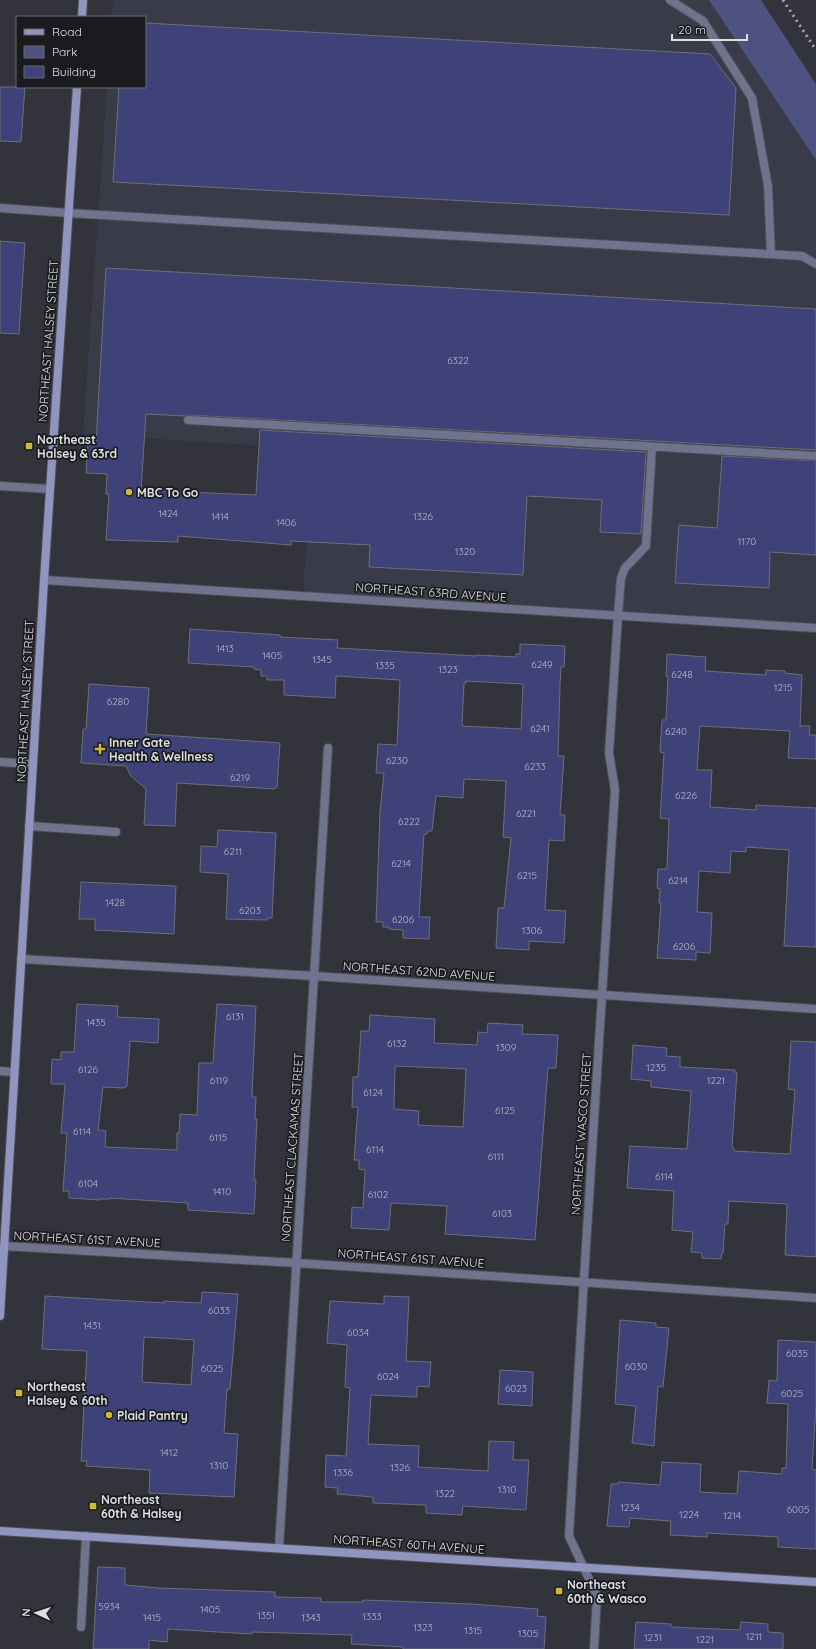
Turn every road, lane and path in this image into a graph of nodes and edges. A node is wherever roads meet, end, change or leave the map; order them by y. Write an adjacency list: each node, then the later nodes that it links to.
1 (83, 0): 3 (main road)
2 (670, 0): 7 (street)
3 (82, 16)
4 (77, 88): 6 (main road, NORTHEAST HALSEY STREET)
5 (0, 208): 6 (street)
6 (68, 213): 7 (street); 13 (main road, NORTHEAST HALSEY STREET)
7 (771, 254): 8 (street)
8 (816, 264)
9 (188, 420): 10 (street)
10 (652, 447): 11 (street); 15 (street, NORTHEAST WASCO STREET)
11 (816, 456)
12 (0, 486): 13 (street)
13 (50, 489): 14 (main road, NORTHEAST HALSEY STREET)
14 (44, 580): 15 (street, NORTHEAST 63RD AVENUE); 19 (main road, NORTHEAST HALSEY STREET)
15 (618, 615): 16 (street, NORTHEAST 63RD AVENUE); 24 (street, NORTHEAST WASCO STREET)
16 (816, 628)
17 (328, 748): 23 (street, NORTHEAST CLACKAMAS STREET)
18 (0, 762): 19 (street)
19 (33, 764): 20 (main road, NORTHEAST HALSEY STREET)
20 (29, 826): 21 (street); 22 (main road, NORTHEAST HALSEY STREET)
21 (116, 832)
22 (21, 959): 23 (street, NORTHEAST 62ND AVENUE); 27 (main road, NORTHEAST HALSEY STREET)
23 (315, 976): 24 (street, NORTHEAST 62ND AVENUE); 29 (street, NORTHEAST CLACKAMAS STREET)
24 (602, 994): 25 (street, NORTHEAST 62ND AVENUE); 30 (street, NORTHEAST WASCO STREET)
25 (816, 1009)
26 (0, 1071): 27 (street)
27 (14, 1072): 28 (main road, NORTHEAST HALSEY STREET)
28 (4, 1246): 29 (street, NORTHEAST 61ST AVENUE); 32 (main road, NORTHEAST HALSEY STREET)
29 (297, 1263): 30 (street, NORTHEAST 61ST AVENUE); 35 (street, NORTHEAST CLACKAMAS STREET)
30 (583, 1281): 31 (street, NORTHEAST 61ST AVENUE); 36 (street, NORTHEAST WASCO STREET)
31 (816, 1298)
32 (0, 1316)
33 (0, 1531): 34 (main road, NORTHEAST 60TH AVENUE)
34 (86, 1536): 35 (main road, NORTHEAST 60TH AVENUE); 38 (street)
35 (279, 1548): 36 (main road, NORTHEAST 60TH AVENUE)
36 (584, 1567): 37 (main road, NORTHEAST 60TH AVENUE); 39 (street, NORTHEAST WASCO STREET)
37 (816, 1582)
38 (81, 1627)
39 (594, 1649)

